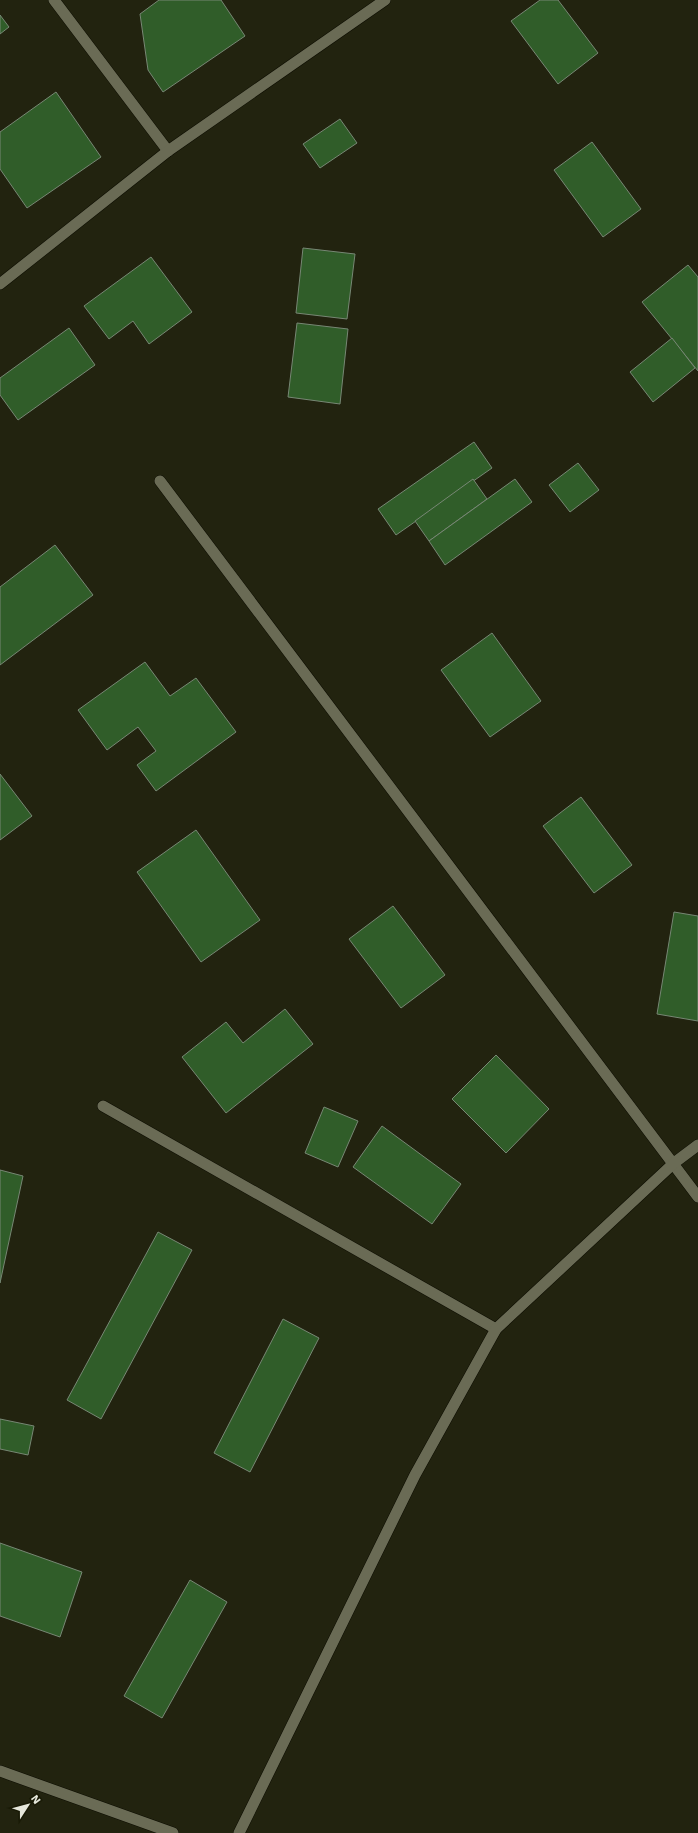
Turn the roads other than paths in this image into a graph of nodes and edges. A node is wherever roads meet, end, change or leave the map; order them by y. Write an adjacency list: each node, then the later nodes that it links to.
1 (54, 0): 3 (street)
2 (385, 0): 3 (street)
3 (168, 151): 4 (street)
4 (0, 284)
5 (160, 481): 8 (street)
6 (103, 1106): 10 (street)
7 (698, 1145): 8 (street)
8 (674, 1163): 9 (street); 10 (street)
9 (698, 1197)
10 (496, 1329): 13 (street)
11 (0, 1771): 12 (street)
12 (173, 1833)
13 (239, 1833)

